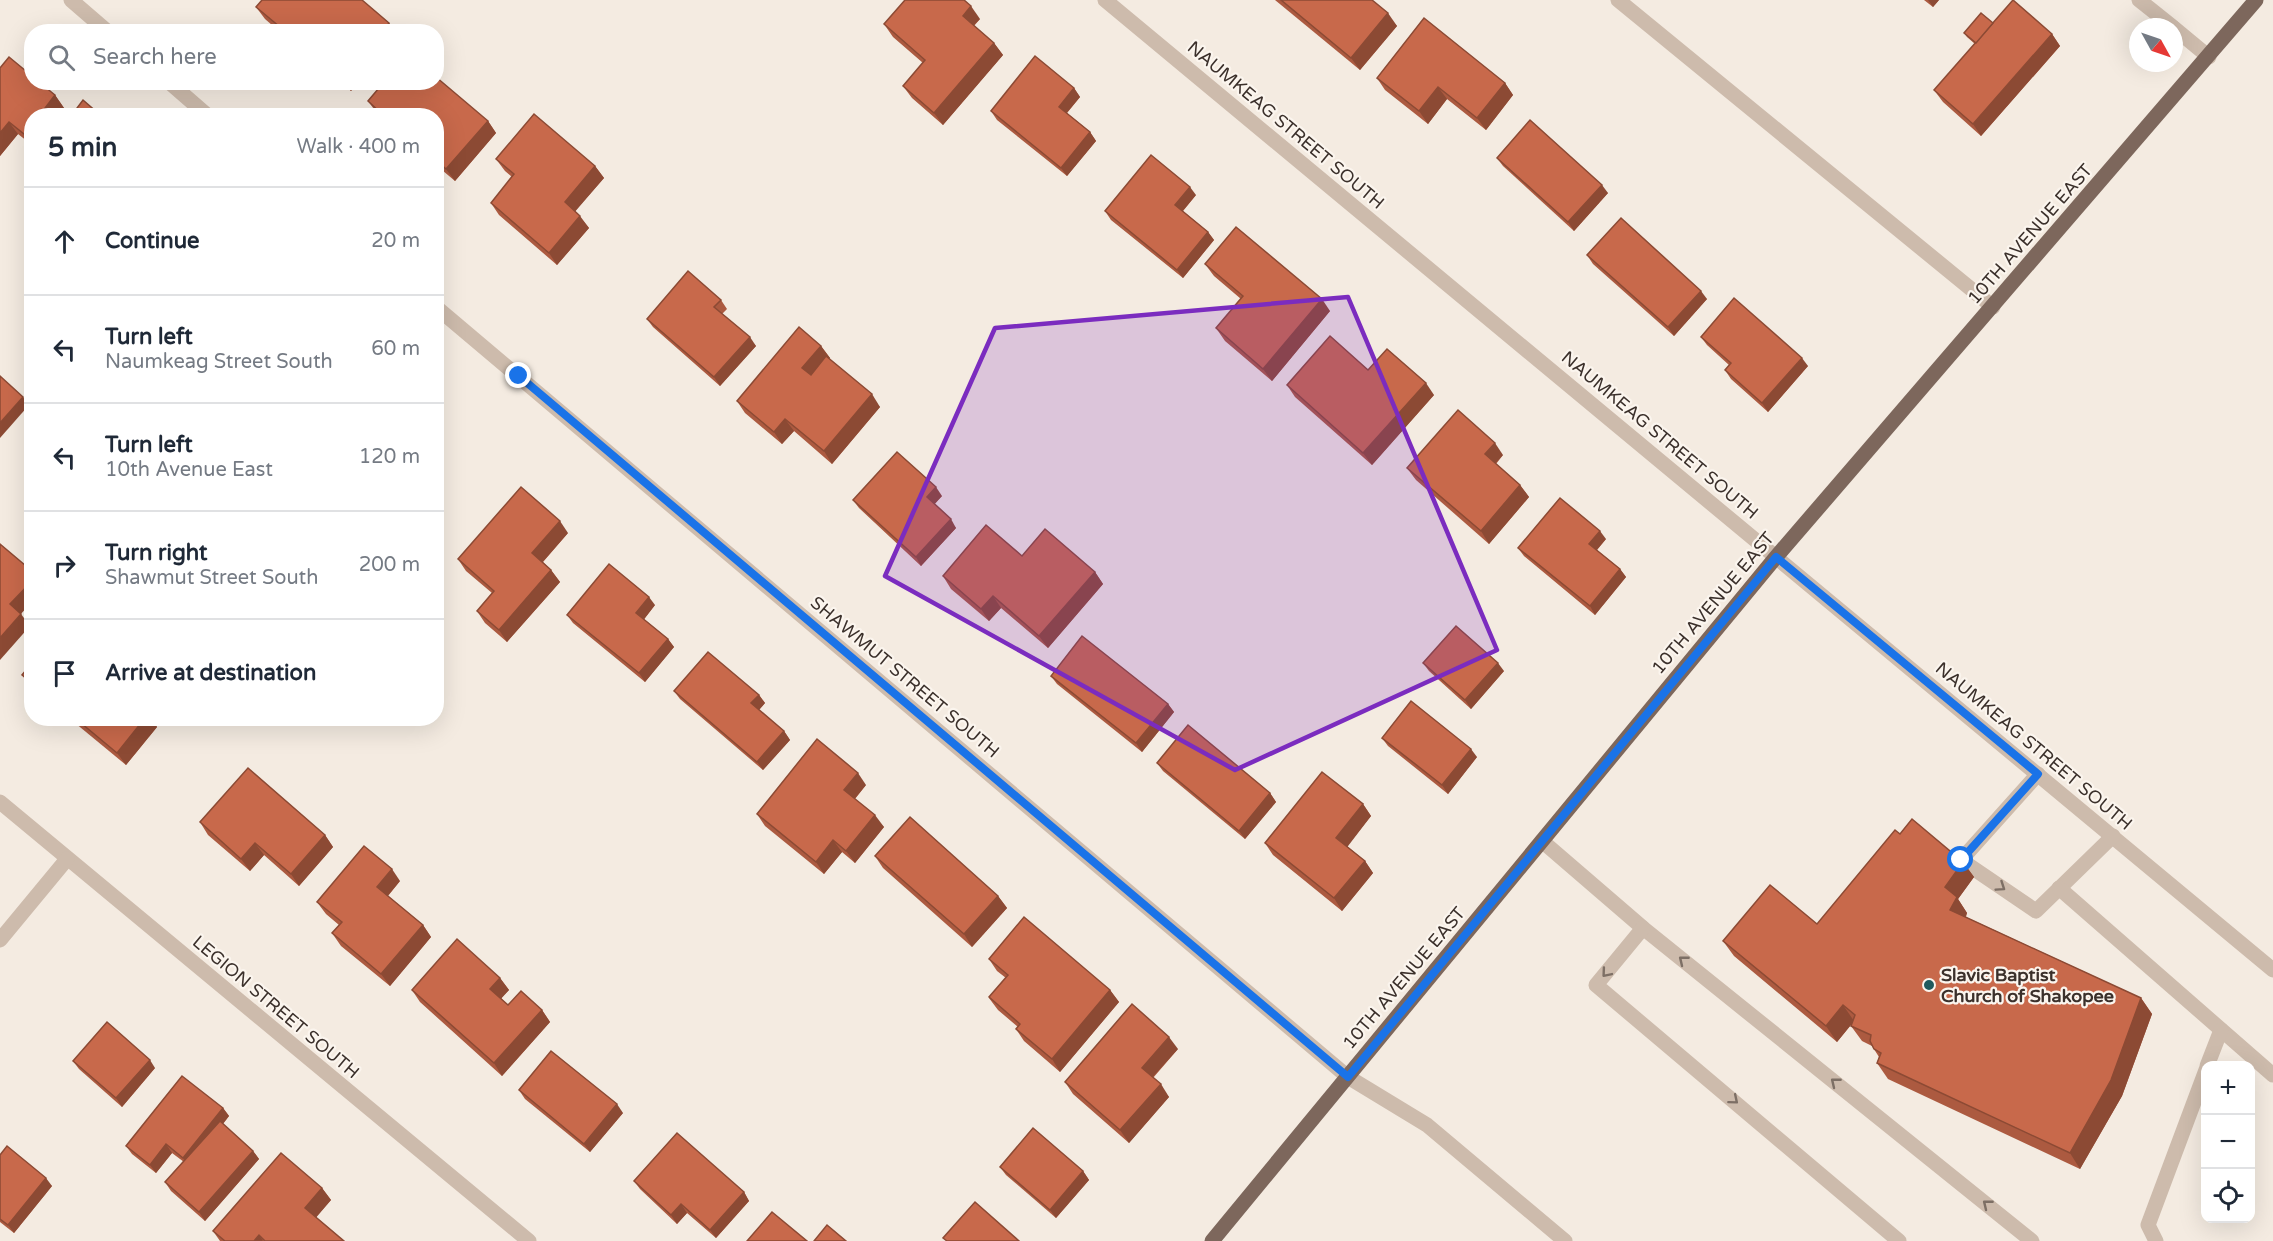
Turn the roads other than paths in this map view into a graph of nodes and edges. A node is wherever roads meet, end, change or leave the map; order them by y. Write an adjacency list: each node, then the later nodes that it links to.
1 (71, 0): 7 (street)
2 (1105, 0): 14 (street, NAUMKEAG STREET SOUTH)
3 (1618, 0): 12 (street)
4 (2139, 0): 6 (street)
5 (2256, 0): 9 (main road, 10TH AVENUE EAST)
6 (2161, 18)
7 (99, 24)
8 (2183, 36): 9 (street)
9 (2209, 57): 12 (main road, 10TH AVENUE EAST)
10 (178, 90): 11 (street)
11 (199, 108)
12 (1993, 307): 14 (main road, 10TH AVENUE EAST)
13 (444, 314): 27 (street, SHAWMUT STREET SOUTH)
14 (1776, 557): 15 (street, NAUMKEAG STREET SOUTH); 18 (main road, 10TH AVENUE EAST)
15 (2038, 774): 17 (street, NAUMKEAG STREET SOUTH); 20 (street, one-way to 20)
16 (0, 802): 19 (street, LEGION STREET SOUTH)
17 (2113, 836): 20 (street); 23 (street, NAUMKEAG STREET SOUTH)
18 (1542, 841): 21 (street); 27 (main road, 10TH AVENUE EAST)
19 (67, 859): 22 (street); 29 (street, LEGION STREET SOUTH)
20 (2059, 888): 24 (street)
21 (1643, 928): 32 (street, one-way to 32); 33 (street, one-way to 21)
22 (0, 940)
23 (2273, 970)
24 (2221, 1030): 25 (street); 26 (street)
25 (2209, 1061)
26 (2273, 1075)
27 (1348, 1077): 30 (main road, 10TH AVENUE EAST); 31 (street, SHAWMUT STREET SOUTH)
28 (2201, 1081): 34 (street)
29 (529, 1241)
30 (1212, 1241)
31 (1565, 1241)
32 (1899, 1241)
33 (2032, 1241)
34 (2156, 1241)

